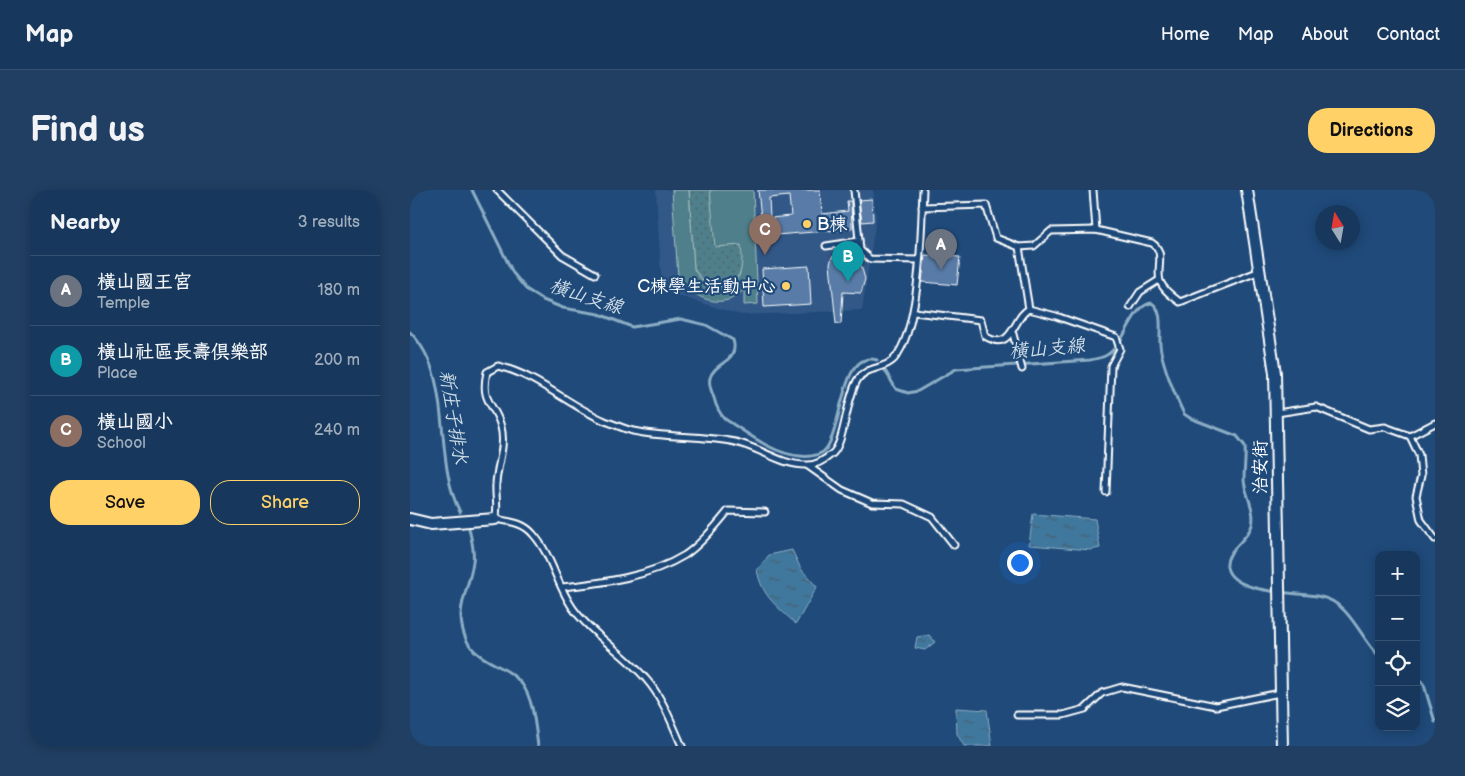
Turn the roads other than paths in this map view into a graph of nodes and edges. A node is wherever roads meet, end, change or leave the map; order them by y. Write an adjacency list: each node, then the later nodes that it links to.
1 (497, 190): 13 (lane)
2 (854, 190): 8 (lane)
3 (923, 190): 6 (lane)
4 (1093, 190): 7 (lane)
5 (1247, 190): 12 (street, 治安街)
6 (922, 207): 10 (lane); 11 (lane)
7 (1096, 230): 10 (lane); 14 (lane)
8 (859, 241): 9 (lane); 11 (lane)
9 (826, 246)
10 (1018, 247): 16 (lane)
11 (918, 260): 17 (lane)
12 (1260, 271): 14 (lane); 20 (street, 治安街)
13 (595, 274)
14 (1160, 280): 15 (lane)
15 (1130, 307)
16 (1029, 309): 18 (lane); 24 (lane)
17 (914, 312): 18 (lane); 23 (lane)
18 (1013, 334): 19 (lane)
19 (1022, 369)
20 (1277, 413): 22 (lane); 31 (street, 治安街)
21 (1435, 423): 22 (lane)
22 (1410, 436): 28 (lane)
23 (808, 466): 27 (lane); 29 (lane)
24 (1106, 492)
25 (765, 512): 30 (lane)
26 (410, 519): 27 (street)
27 (495, 519): 30 (lane)
28 (1435, 539)
29 (954, 545)
30 (562, 587): 33 (lane)
31 (1280, 693): 32 (lane); 34 (street, 治安街)
32 (1017, 715)
33 (682, 746)
34 (1282, 746)

